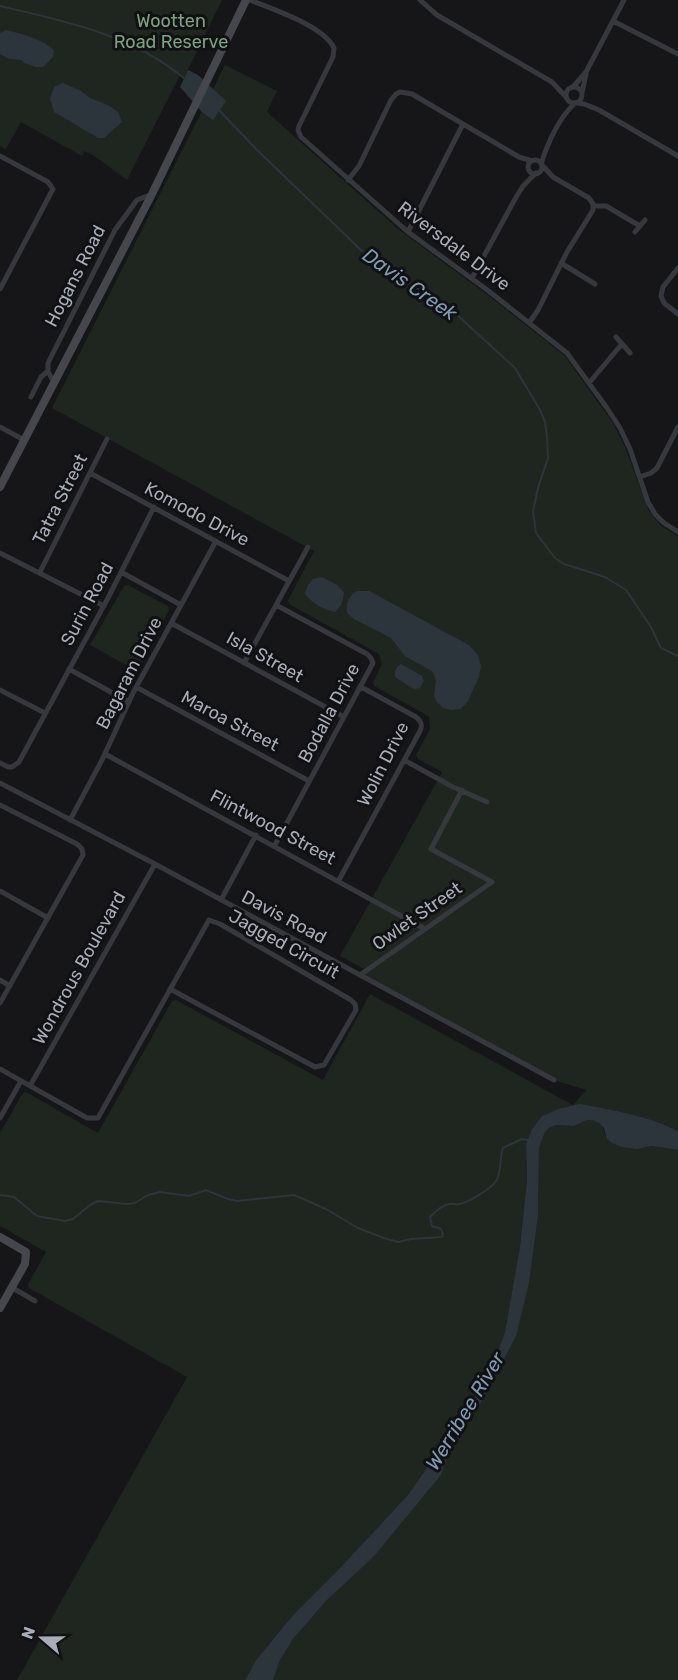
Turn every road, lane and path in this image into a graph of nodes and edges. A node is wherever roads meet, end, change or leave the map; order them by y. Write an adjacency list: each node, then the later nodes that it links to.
1 (248, 0): 5 (street, Riversdale Drive); 28 (street, Hogans Road)
2 (260, 0): 5 (street, Riversdale Drive)
3 (420, 0): 9 (street)
4 (624, 0): 6 (street)
5 (266, 5): 26 (street, Riversdale Drive)
6 (614, 21): 7 (street); 8 (street)
7 (678, 54)
8 (586, 72): 10 (street); 11 (street)
9 (552, 82): 10 (street); 12 (street)
10 (573, 87): 11 (street); 12 (street)
11 (582, 93): 13 (street); 14 (street)
12 (566, 98): 13 (street); 15 (street)
13 (576, 103): 14 (street); 15 (street)
14 (599, 110): 19 (street)
15 (562, 119): 17 (street)
16 (463, 124): 20 (street); 26 (street); 32 (street)
17 (547, 146): 21 (street); 22 (street)
18 (0, 156): 38 (street)
19 (678, 156)
20 (519, 157): 21 (street); 23 (street)
21 (533, 160): 22 (street); 23 (street)
22 (542, 165): 24 (street); 25 (street)
23 (529, 169): 24 (street); 27 (street)
24 (536, 173): 25 (street); 27 (street)
25 (553, 177): 29 (street)
26 (348, 180): 32 (street, Riversdale Drive)
27 (523, 186): 36 (street)
28 (150, 195): 44 (street, Hogans Road); 46 (street, Hogans Road)
29 (593, 206): 31 (street); 34 (street)
30 (645, 220): 31 (street)
31 (640, 226): 33 (street)
32 (408, 232): 36 (street, Riversdale Drive)
33 (635, 232)
34 (561, 263): 37 (street); 40 (street)
35 (678, 268): 39 (street)
36 (472, 278): 40 (street, Riversdale Drive)
37 (595, 284)
38 (0, 289)
39 (678, 314)
40 (529, 323): 45 (street, Riversdale Drive)
41 (616, 337): 42 (street)
42 (621, 345): 43 (street); 45 (street)
43 (630, 353)
44 (48, 371): 46 (street); 47 (street, Hogans Road)
45 (589, 382): 53 (street, Riversdale Drive)
46 (54, 383): 51 (street, Hogans Road)
47 (31, 397)
48 (0, 427): 51 (street)
49 (678, 427): 53 (street)
50 (107, 439): 52 (street, Tatra Street)
51 (24, 440): 54 (street, Hogans Road)
52 (90, 473): 55 (street, Komodo Drive); 60 (street, Tatra Street)
53 (640, 477): 56 (street, Riversdale Drive)
54 (0, 487)
55 (154, 507): 57 (street, Komodo Drive); 61 (street, Surin Road)
56 (678, 532)
57 (216, 541): 62 (street, Komodo Drive); 63 (street, Bagaram Drive)
58 (308, 547): 62 (street)
59 (0, 552): 60 (street)
60 (40, 572): 65 (street)
61 (121, 573): 63 (street); 65 (street, Surin Road)
62 (289, 581): 64 (street)
63 (181, 605): 66 (street, Bagaram Drive)
64 (276, 605): 67 (street); 70 (street, Bodalla Drive)
65 (104, 606): 68 (street, Surin Road)
66 (171, 623): 67 (street, Isla Street); 69 (street, Bagaram Drive)
67 (244, 663): 74 (street, Isla Street)
68 (69, 669): 72 (street); 73 (street, Surin Road)
69 (136, 687): 72 (street, Bagaram Drive); 78 (street, Maroa Street)
70 (361, 687): 74 (street, Bodalla Drive); 76 (street, Wolin Drive)
71 (0, 690): 73 (street)
72 (129, 702): 75 (street, Bagaram Drive)
73 (45, 714): 77 (street, Surin Road)
74 (344, 717): 78 (street, Bodalla Drive)
75 (105, 754): 83 (street, Bagaram Drive); 84 (street, Flintwood Street)
76 (404, 760): 80 (street); 87 (street, Wolin Drive)
77 (0, 763)
78 (309, 781): 85 (street, Bodalla Drive)
79 (0, 783): 83 (street, Davis Road)
80 (462, 790): 81 (street); 91 (street, Owlet Street)
81 (487, 802)
82 (0, 805): 90 (street)
83 (70, 820): 86 (street, Davis Road)
84 (256, 835): 85 (street, Flintwood Street); 89 (street)
85 (275, 845): 87 (street, Flintwood Street)
86 (155, 864): 89 (street, Davis Road); 100 (street, Wondrous Boulevard)
87 (339, 880): 91 (street, Flintwood Street)
88 (0, 891): 90 (street)
89 (221, 900): 92 (street, Davis Road)
90 (48, 918): 94 (street)
91 (425, 928): 92 (street, Owlet Street)
92 (360, 975): 98 (street, Davis Road)
93 (0, 980): 94 (street)
94 (10, 986): 96 (street)
95 (170, 989): 95 (street, Jagged Circuit); 100 (street, Jagged Circuit)
96 (0, 1003)
97 (0, 1069): 99 (street, Jagged Circuit)
98 (554, 1080)
99 (21, 1081): 100 (street, Jagged Circuit); 101 (street)
100 (30, 1086)
101 (0, 1118)
102 (0, 1237): 103 (street)
103 (11, 1287): 104 (street); 105 (street)
104 (35, 1301)
105 (0, 1308)

